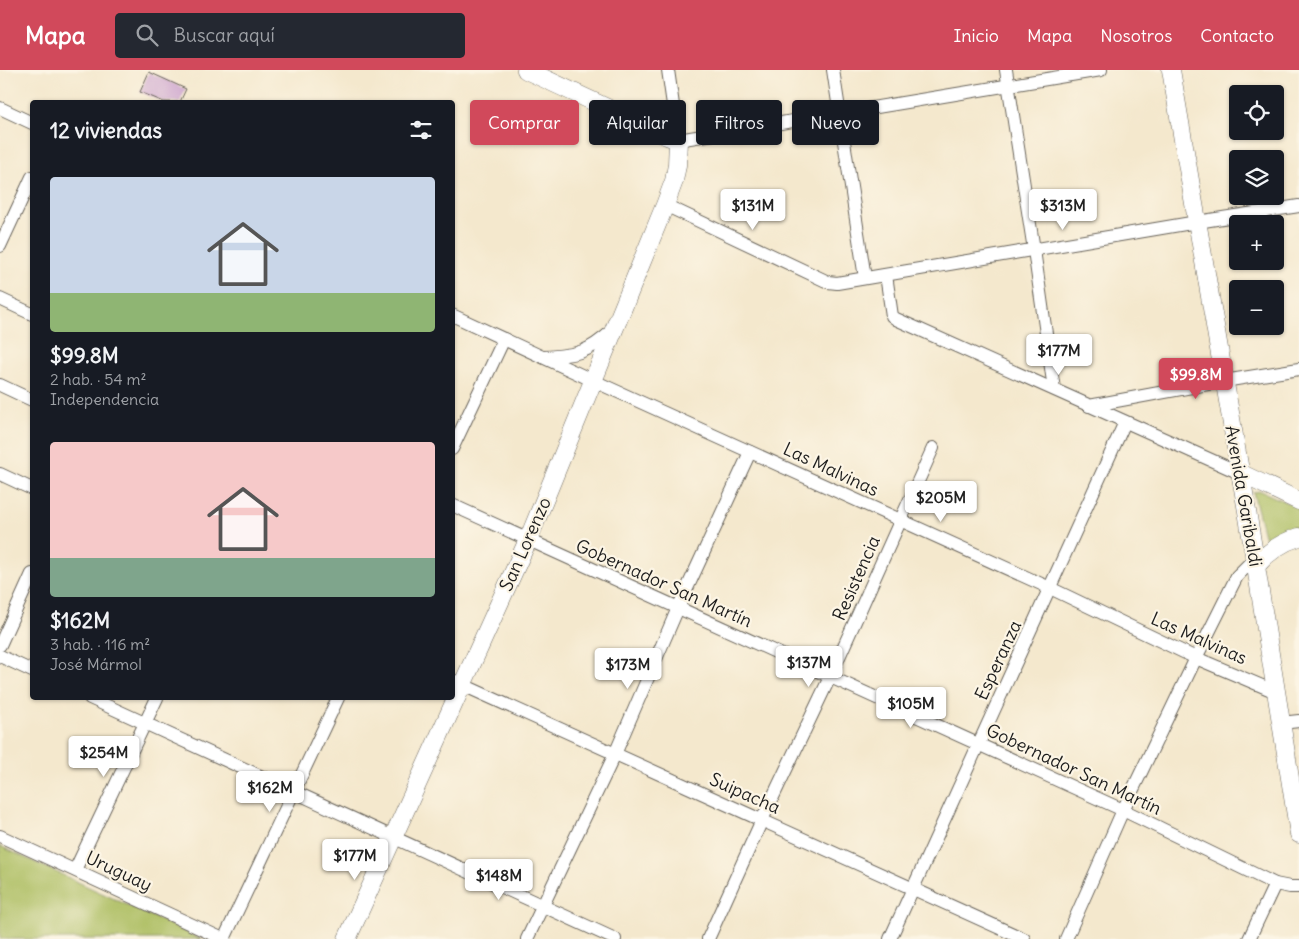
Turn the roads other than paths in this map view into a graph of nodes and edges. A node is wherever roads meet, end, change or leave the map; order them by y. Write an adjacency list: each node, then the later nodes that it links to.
1 (526, 70): 8 (main road)
2 (668, 70): 9 (street)
3 (833, 70): 10 (street)
4 (1006, 70): 7 (street)
5 (1101, 70): 7 (street)
6 (1171, 70): 21 (main road, Avenida Garibaldi)
7 (1008, 85): 11 (street); 23 (street)
8 (590, 100)
9 (672, 100)
10 (838, 100)
11 (879, 106)
12 (0, 108): 14 (street)
13 (792, 120): 15 (street)
14 (30, 122)
15 (686, 139)
16 (678, 145): 19 (main road, San Lorenzo)
17 (845, 145): 25 (street)
18 (30, 181): 22 (street)
19 (665, 205): 25 (street); 29 (main road, San Lorenzo)
20 (1299, 206): 21 (street)
21 (1197, 222): 23 (street); 34 (main road, Avenida Garibaldi)
22 (0, 246)
23 (1034, 250): 24 (street); 36 (street)
24 (886, 275): 25 (street); 36 (street)
25 (865, 278)
26 (0, 299): 27 (street)
27 (30, 313)
28 (455, 316): 30 (street, Las Malvinas)
29 (616, 327): 31 (street); 33 (main road, San Lorenzo)
30 (504, 339): 31 (street, Las Malvinas); 40 (street)
31 (543, 357): 33 (street, Las Malvinas)
32 (1299, 370): 34 (street)
33 (594, 381): 42 (street, Las Malvinas); 50 (main road, San Lorenzo)
34 (1224, 381): 38 (street); 43 (main road, Avenida Garibaldi)
35 (0, 385): 37 (street)
36 (1054, 389): 38 (street)
37 (30, 399)
38 (1089, 406): 39 (street)
39 (1125, 422): 43 (street); 53 (street, Esperanza)
40 (455, 443)
41 (933, 448): 48 (street, Resistencia)
42 (750, 452): 48 (street, Las Malvinas); 54 (street)
43 (1240, 473): 46 (main road); 51 (main road, Avenida Garibaldi)
44 (0, 474): 45 (street)
45 (30, 488)
46 (1299, 501)
47 (455, 507): 50 (street, Gobernador San Martín)
48 (901, 520): 53 (street, Las Malvinas); 59 (street, Resistencia)
49 (1299, 537): 51 (main road)
50 (528, 540): 54 (street, Gobernador San Martín); 60 (main road, San Lorenzo)
51 (1254, 559): 57 (street); 61 (main road, Avenida Garibaldi)
52 (30, 578): 55 (street)
53 (1050, 588): 57 (street, Las Malvinas); 69 (street, Esperanza)
54 (678, 608): 59 (street, Gobernador San Martín); 70 (street)
55 (0, 645)
56 (0, 656): 58 (street)
57 (1196, 658): 61 (street, Las Malvinas); 72 (street)
58 (30, 670)
59 (830, 677): 69 (street, Gobernador San Martín); 73 (street, Resistencia)
60 (457, 682): 70 (street, Suipacha)
61 (1276, 692): 68 (main road, Avenida Garibaldi)
62 (94, 700): 67 (street)
63 (156, 700): 67 (street)
64 (337, 700): 71 (street)
65 (450, 700): 76 (main road, San Lorenzo)
66 (1299, 721): 68 (street)
67 (145, 723): 71 (street); 77 (street)
68 (1281, 723): 74 (main road, Avenida Garibaldi)
69 (978, 744): 72 (street, Gobernador San Martín); 80 (street, Esperanza)
70 (615, 754): 73 (street, Suipacha); 81 (street)
71 (295, 792): 76 (street); 82 (street)
72 (1123, 810): 78 (street, Gobernador San Martín); 89 (street)
73 (762, 820): 80 (street, Suipacha); 86 (street, Resistencia)
74 (1299, 834)
75 (0, 836): 77 (street, Uruguay)
76 (394, 837): 81 (street); 83 (main road, San Lorenzo)
77 (75, 870): 82 (street, Uruguay)
78 (1275, 884): 79 (street, Gobernador San Martín); 90 (street)
79 (1299, 887)
80 (912, 889): 87 (street, Esperanza); 88 (street, Suipacha)
81 (542, 906): 84 (street); 85 (street)
82 (224, 939)
83 (346, 939)
84 (527, 939)
85 (615, 939)
86 (708, 939)
87 (890, 939)
88 (1024, 939)
89 (1066, 939)
90 (1249, 939)

